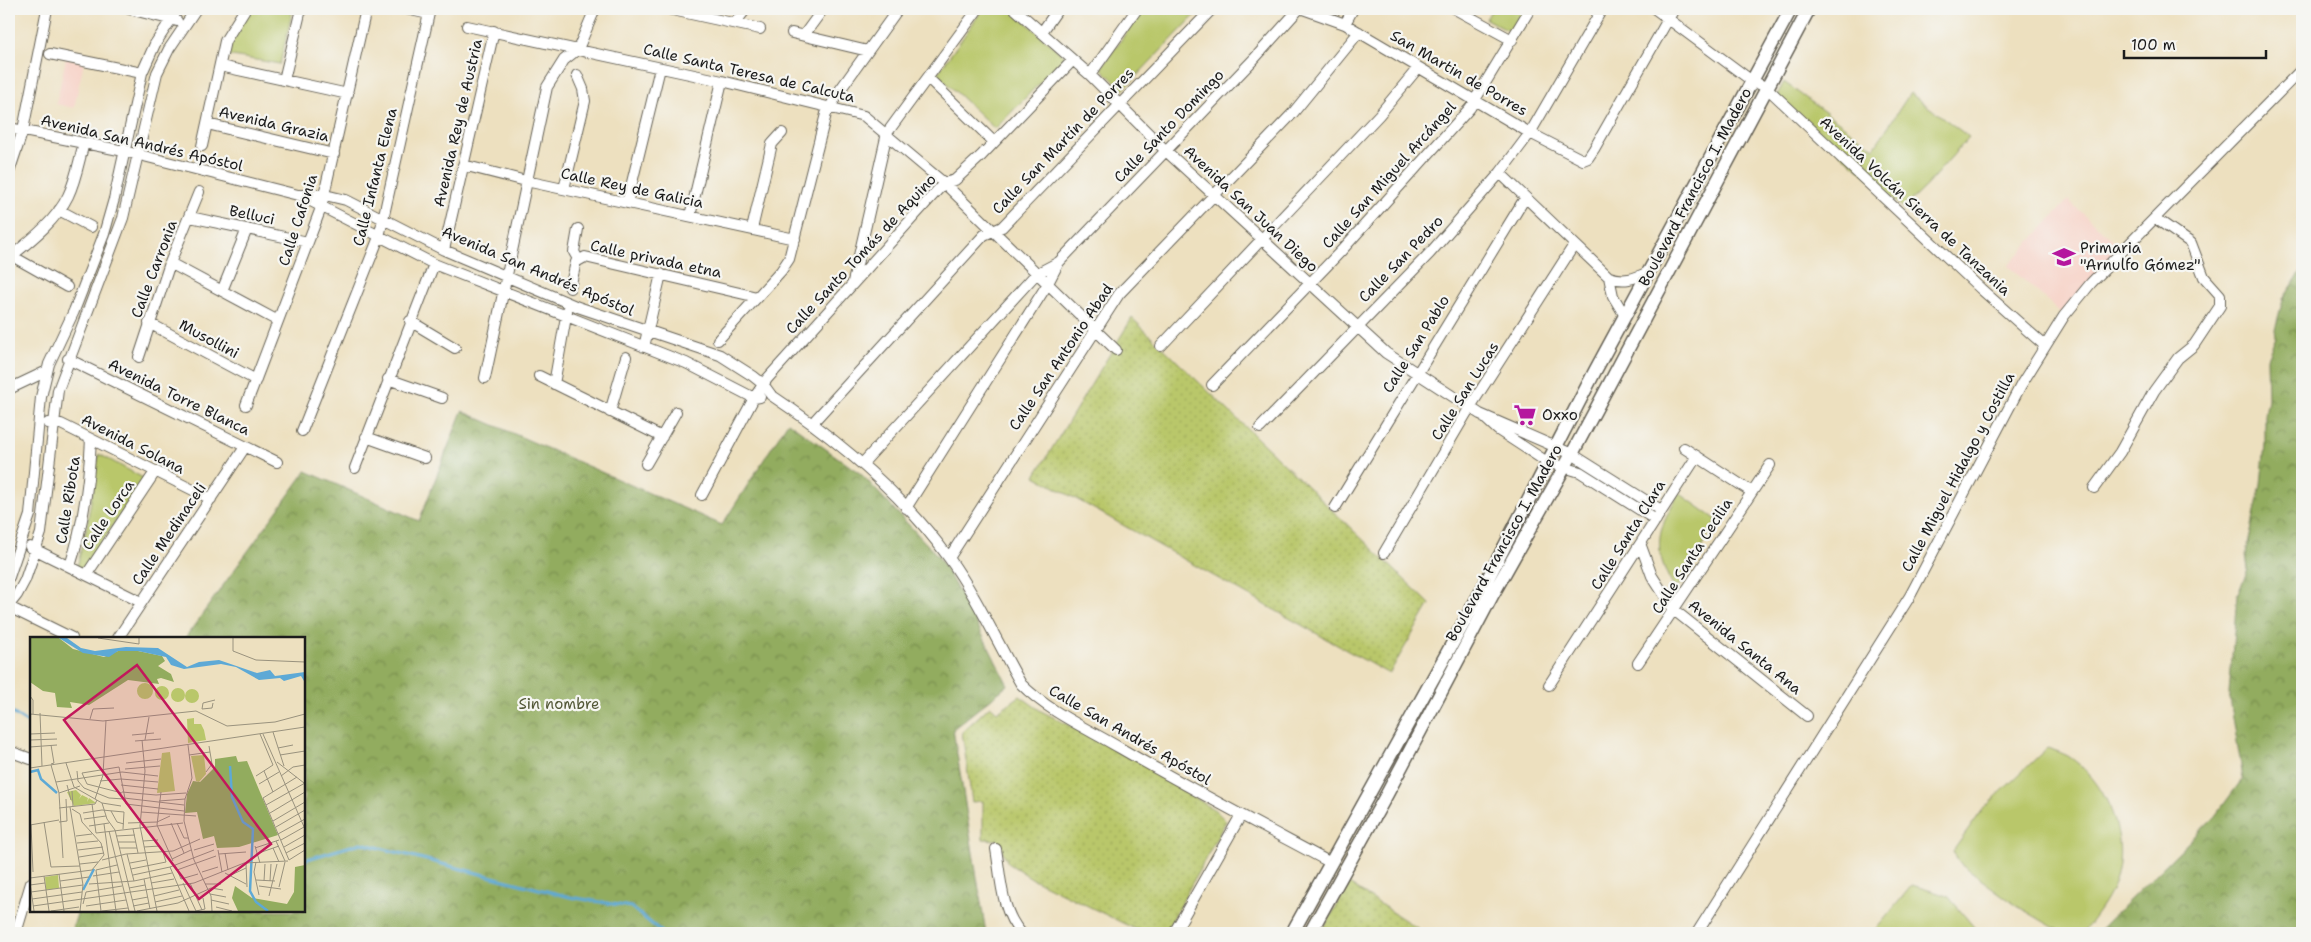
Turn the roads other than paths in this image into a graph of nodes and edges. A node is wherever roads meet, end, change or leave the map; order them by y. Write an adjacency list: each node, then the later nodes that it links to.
1 (47, 9): 65 (street)
2 (129, 9): 30 (street)
3 (178, 9): 30 (street)
4 (196, 9): 34 (street)
5 (244, 9): 47 (street)
6 (301, 9): 55 (street)
7 (366, 9): 59 (street, Calle Cafonia)
8 (406, 9): 29 (street)
9 (595, 9): 43 (street)
10 (669, 9): 32 (street)
11 (746, 9): 32 (street)
12 (823, 9): 41 (street)
13 (898, 9): 44 (street)
14 (978, 9): 54 (street)
15 (1015, 9): 38 (street, Avenida San Juan Diego)
16 (1058, 9): 38 (street)
17 (1137, 9): 53 (street)
18 (1212, 9): 61 (street, Calle San Martín de Porres)
19 (1299, 9): 73 (street, Calle Santo Domingo)
20 (1303, 9): 33 (street, San Martin de Porres)
21 (1353, 9): 33 (street)
22 (1455, 9): 42 (street)
23 (1530, 9): 42 (street, Calle San Miguel Arcángel)
24 (1602, 9): 66 (street, Calle San Pedro)
25 (1655, 9): 31 (street)
26 (1674, 9): 31 (street)
27 (1791, 9): 57 (main road, Boulevard Francisco I. Madero)
28 (1809, 9): 58 (main road, Boulevard Francisco I. Madero)
29 (429, 12): 92 (street, Calle Infanta Elena)
30 (172, 18): 34 (street); 51 (street)
31 (1668, 19): 57 (street); 66 (street, San Martin de Porres)
32 (735, 23): 36 (street)
33 (1345, 24): 39 (street, San Martin de Porres)
34 (184, 25): 75 (street)
35 (467, 26): 37 (street, Calle Santa Teresa de Calcuta)
36 (760, 29)
37 (494, 31): 43 (street, Calle Santa Teresa de Calcuta); 76 (street, Avenida Rey de Austria)
38 (1042, 32): 46 (street, Avenida San Juan Diego)
39 (1359, 32): 49 (street, San Martin de Porres); 85 (street, Calle San Antonio Abad)
40 (792, 33): 41 (street)
41 (804, 35): 44 (street)
42 (1512, 40): 60 (street, Calle San Miguel Arcángel)
43 (578, 49): 48 (street, Calle Santa Teresa de Calcuta); 79 (street)
44 (868, 50): 62 (street)
45 (50, 54): 51 (street)
46 (1073, 60): 53 (street, Avenida San Juan Diego); 69 (street, Calle Santo Tomás de Aquino)
47 (220, 66): 55 (street); 63 (street)
48 (660, 68): 56 (street, Calle Santa Teresa de Calcuta); 87 (street)
49 (1418, 68): 60 (street, San Martin de Porres); 101 (street)
50 (2302, 70): 93 (street, Calle Miguel Hidalgo y Costilla)
51 (142, 73): 72 (street)
52 (577, 75): 81 (street)
53 (1090, 76): 61 (street, Avenida San Juan Diego)
54 (929, 79): 68 (street); 69 (street)
55 (284, 80): 59 (street)
56 (722, 81): 62 (street, Calle Santa Teresa de Calcuta); 90 (street)
57 (1752, 81): 58 (street); 110 (main road, Boulevard Francisco I. Madero)
58 (1766, 87): 135 (street, Avenida Volcán Sierra de Tanzania); 172 (main road, Boulevard Francisco I. Madero)
59 (348, 94): 74 (street, Calle Cafonia)
60 (1476, 100): 66 (street, San Martin de Porres); 116 (street, Calle San Miguel Arcángel)
61 (1120, 105): 73 (street, Avenida San Juan Diego); 98 (street, Calle San Martín de Porres)
62 (830, 106): 68 (street, Calle Santa Teresa de Calcuta); 100 (street)
63 (207, 124): 71 (street); 74 (street, Avenida Grazia)
64 (9, 128): 65 (street, Avenida San Andrés Apóstol)
65 (23, 130): 70 (street, Avenida San Andrés Apóstol); 77 (street)
66 (1530, 132): 78 (street, Calle San Pedro)
67 (782, 133): 97 (street)
68 (888, 133): 80 (street, Calle Santa Teresa de Calcuta); 115 (street)
69 (994, 142): 80 (street, Calle Santo Tomás de Aquino)
70 (84, 143): 72 (street, Avenida San Andrés Apóstol); 89 (street)
71 (202, 146)
72 (124, 151): 75 (street, Avenida San Andrés Apóstol); 132 (street)
73 (1166, 151): 85 (street, Avenida San Juan Diego); 107 (street, Calle Santo Domingo)
74 (334, 154): 84 (street, Calle Cafonia)
75 (139, 155): 83 (street, Avenida San Andrés Apóstol); 134 (street)
76 (463, 165): 79 (street, Calle Rey de Galicia); 104 (street, Avenida Rey de Austria)
77 (9, 172)
78 (1500, 173): 86 (street); 129 (street, Calle San Pedro)
79 (526, 181): 81 (street, Calle Rey de Galicia); 113 (street)
80 (944, 183): 98 (street, Calle Santa Teresa de Calcuta); 115 (street, Calle Santo Tomás de Aquino)
81 (564, 189): 87 (street, Calle Rey de Galicia)
82 (200, 192): 91 (street, Calle Carronia)
83 (298, 195): 84 (street, Avenida San Andrés Apóstol); 88 (street, Avenida San Andrés Apóstol)
84 (325, 195): 88 (street, Calle Cafonia); 92 (street, Avenida San Andrés Apóstol)
85 (1214, 196): 101 (street, Avenida San Juan Diego); 130 (street, Calle San Antonio Abad)
86 (1525, 198): 103 (street); 144 (street, Calle San Pablo)
87 (627, 203): 90 (street, Calle Rey de Galicia)
88 (321, 208): 99 (street, Avenida San Andrés Apóstol); 102 (street, Calle Cafonia)
89 (59, 210): 94 (street); 105 (street)
90 (690, 216): 97 (street, Calle Rey de Galicia)
91 (190, 217): 95 (street, Belluci); 108 (street, Calle Carronia)
92 (383, 218): 99 (street, Calle Infanta Elena); 104 (street, Avenida San Andrés Apóstol)
93 (2155, 218): 135 (street, Calle Miguel Hidalgo y Costilla); 183 (street)
94 (91, 227)
95 (247, 229): 102 (street, Belluci); 120 (street)
96 (578, 229): 106 (street)
97 (752, 229): 100 (street, Calle Rey de Galicia)
98 (993, 231): 112 (street, Calle Santa Teresa de Calcuta); 163 (street, Calle San Martín de Porres)
99 (379, 237): 109 (street, Avenida San Andrés Apóstol); 165 (street, Calle Infanta Elena)
100 (795, 239): 122 (street)
101 (1262, 240): 116 (street, Avenida San Juan Diego); 136 (street)
102 (308, 242): 126 (street, Calle Cafonia)
103 (1574, 245): 114 (street); 157 (street, Calle San Lucas)
104 (444, 250): 113 (street, Avenida San Andrés Apóstol)
105 (10, 257): 118 (street)
106 (578, 259): 111 (street, Calle privada etna); 119 (street, Calle privada etna)
107 (1059, 262): 112 (street, Calle Santo Domingo); 117 (street, Calle Santo Domingo)
108 (170, 263): 120 (street); 128 (street, Calle Carronia)
109 (434, 264): 121 (street, Avenida San Andrés Apóstol); 127 (street)
110 (1648, 272): 114 (street); 125 (main road, Boulevard Francisco I. Madero)
111 (661, 274): 122 (street, Calle privada etna); 131 (street)
112 (1036, 274): 117 (street, Calle Santa Teresa de Calcuta); 178 (street, Calle Santo Domingo)
113 (506, 276): 121 (street); 123 (street, Avenida San Andrés Apóstol)
114 (1609, 277): 125 (street)
115 (852, 284): 150 (street, Calle Santo Tomás de Aquino)
116 (1309, 284): 129 (street, Avenida San Juan Diego); 151 (street, Calle San Miguel Arcángel)
117 (1047, 285): 130 (street, Calle Santa Teresa de Calcuta); 187 (street, Calle Santo Domingo)
118 (67, 287)
119 (570, 288)
120 (222, 291): 126 (street)
121 (503, 291): 124 (street, Avenida San Andrés Apóstol); 146 (street)
122 (757, 297): 133 (street)
123 (569, 303): 124 (street); 131 (street, Avenida San Andrés Apóstol)
124 (566, 316): 137 (street, Avenida San Andrés Apóstol); 149 (street)
125 (1625, 316): 170 (main road, Boulevard Francisco I. Madero)
126 (278, 321): 148 (street, Calle Cafonia)
127 (410, 321): 138 (street); 147 (street)
128 (149, 324): 140 (street, Calle Carronia); 148 (street, Musollini)
129 (1357, 327): 144 (street, Avenida San Juan Diego); 164 (street, Calle San Pedro)
130 (1094, 330): 139 (street, Calle Santa Teresa de Calcuta); 195 (street, Calle San Antonio Abad)
131 (648, 332): 137 (street); 150 (street, Avenida San Andrés Apóstol)
132 (62, 338): 134 (street); 143 (street)
133 (718, 340)
134 (75, 342): 142 (street)
135 (2044, 345): 218 (street, Calle Miguel Hidalgo y Costilla)
136 (1161, 346)
137 (644, 347): 155 (street, Avenida San Andrés Apóstol)
138 (455, 348)
139 (1116, 350)
140 (139, 357)
141 (626, 357): 158 (street)
142 (68, 359): 162 (street); 169 (street, Avenida Torre Blanca)
143 (47, 371): 152 (street); 161 (street)
144 (1415, 374): 157 (street, Avenida San Juan Diego); 188 (street, Calle San Pablo)
145 (539, 376): 149 (street)
146 (485, 378)
147 (388, 379): 154 (street); 166 (street)
148 (256, 380): 156 (street, Calle Cafonia)
149 (554, 384): 158 (street)
150 (764, 384): 153 (street, Calle San Andrés Apóstol); 155 (street, Calle Santo Tomás de Aquino)
151 (1212, 385)
152 (9, 389)
153 (771, 394): 155 (street); 163 (street, Calle San Andrés Apóstol)
154 (442, 398)
155 (754, 398): 185 (street, Calle Santo Tomás de Aquino)
156 (246, 405)
157 (1470, 408): 160 (street, Avenida San Juan Diego); 194 (street, Calle San Lucas)
158 (610, 412): 167 (street)
159 (676, 412): 167 (street)
160 (1480, 414): 170 (street, Avenida San Juan Diego); 176 (street, Avenida San Juan Diego)
161 (39, 423): 162 (street, Avenida Solana); 191 (street)
162 (53, 424): 168 (street, Avenida Solana); 193 (street)
163 (814, 425): 178 (street, Calle San Andrés Apóstol)
164 (1260, 428)
165 (302, 431)
166 (366, 437): 174 (street); 181 (street)
167 (662, 437): 177 (street)
168 (91, 439): 182 (street, Avenida Solana); 196 (street, Calle Ribota)
169 (245, 447): 175 (street, Avenida Torre Blanca); 186 (street, Calle Medinaceli)
170 (1554, 447): 172 (street, Avenida San Juan Diego); 176 (main road, Boulevard Francisco I. Madero)
171 (1684, 448): 173 (street)
172 (1572, 454): 180 (main road, Boulevard Francisco I. Madero); 189 (street)
173 (1696, 456): 184 (street); 189 (street, Calle Santa Clara)
174 (425, 458)
175 (277, 462)
176 (1547, 462): 180 (street, Avenida San Juan Diego); 211 (main road, Boulevard Francisco I. Madero)
177 (646, 464)
178 (862, 464): 187 (street, Calle San Andrés Apóstol)
179 (1770, 465): 184 (street, Calle Santa Cecilia)
180 (1564, 467): 190 (street); 217 (main road, Boulevard Francisco I. Madero)
181 (354, 468)
182 (155, 472): 186 (street, Avenida Solana); 197 (street, Calle Lorca)
183 (2094, 488)
184 (1752, 492): 201 (street, Calle Santa Cecilia)
185 (702, 494)
186 (211, 499): 199 (street, Calle Medinaceli)
187 (906, 508): 195 (street, Calle San Andrés Apóstol)
188 (1335, 508)
189 (1661, 510): 190 (street, Calle Santa Clara)
190 (1656, 520): 192 (street, Calle Santa Clara)
191 (22, 544): 193 (street); 198 (street)
192 (1641, 546): 201 (street, Avenida Santa Ana); 205 (street, Calle Santa Clara)
193 (35, 549): 196 (street); 200 (street)
194 (1384, 553)
195 (949, 558): 209 (street, Calle San Andrés Apóstol)
196 (70, 566): 197 (street)
197 (87, 574): 199 (street)
198 (9, 577)
199 (141, 602): 203 (street, Calle Medinaceli)
200 (9, 606): 202 (street)
201 (1674, 610): 204 (street, Calle Santa Cecilia); 206 (street, Avenida Santa Ana)
202 (70, 637)
203 (119, 637)
204 (1638, 663)
205 (1550, 686)
206 (1807, 716)
207 (9, 751): 208 (street)
208 (30, 759)
209 (1241, 815): 211 (street, Calle San Andrés Apóstol); 215 (street)
210 (996, 849): 214 (street)
211 (1331, 863): 216 (main road, Boulevard Francisco I. Madero)
212 (30, 886): 213 (street)
213 (16, 933)
214 (1020, 933)
215 (1174, 933)
216 (1292, 933)
217 (1310, 933)
218 (1696, 933)

